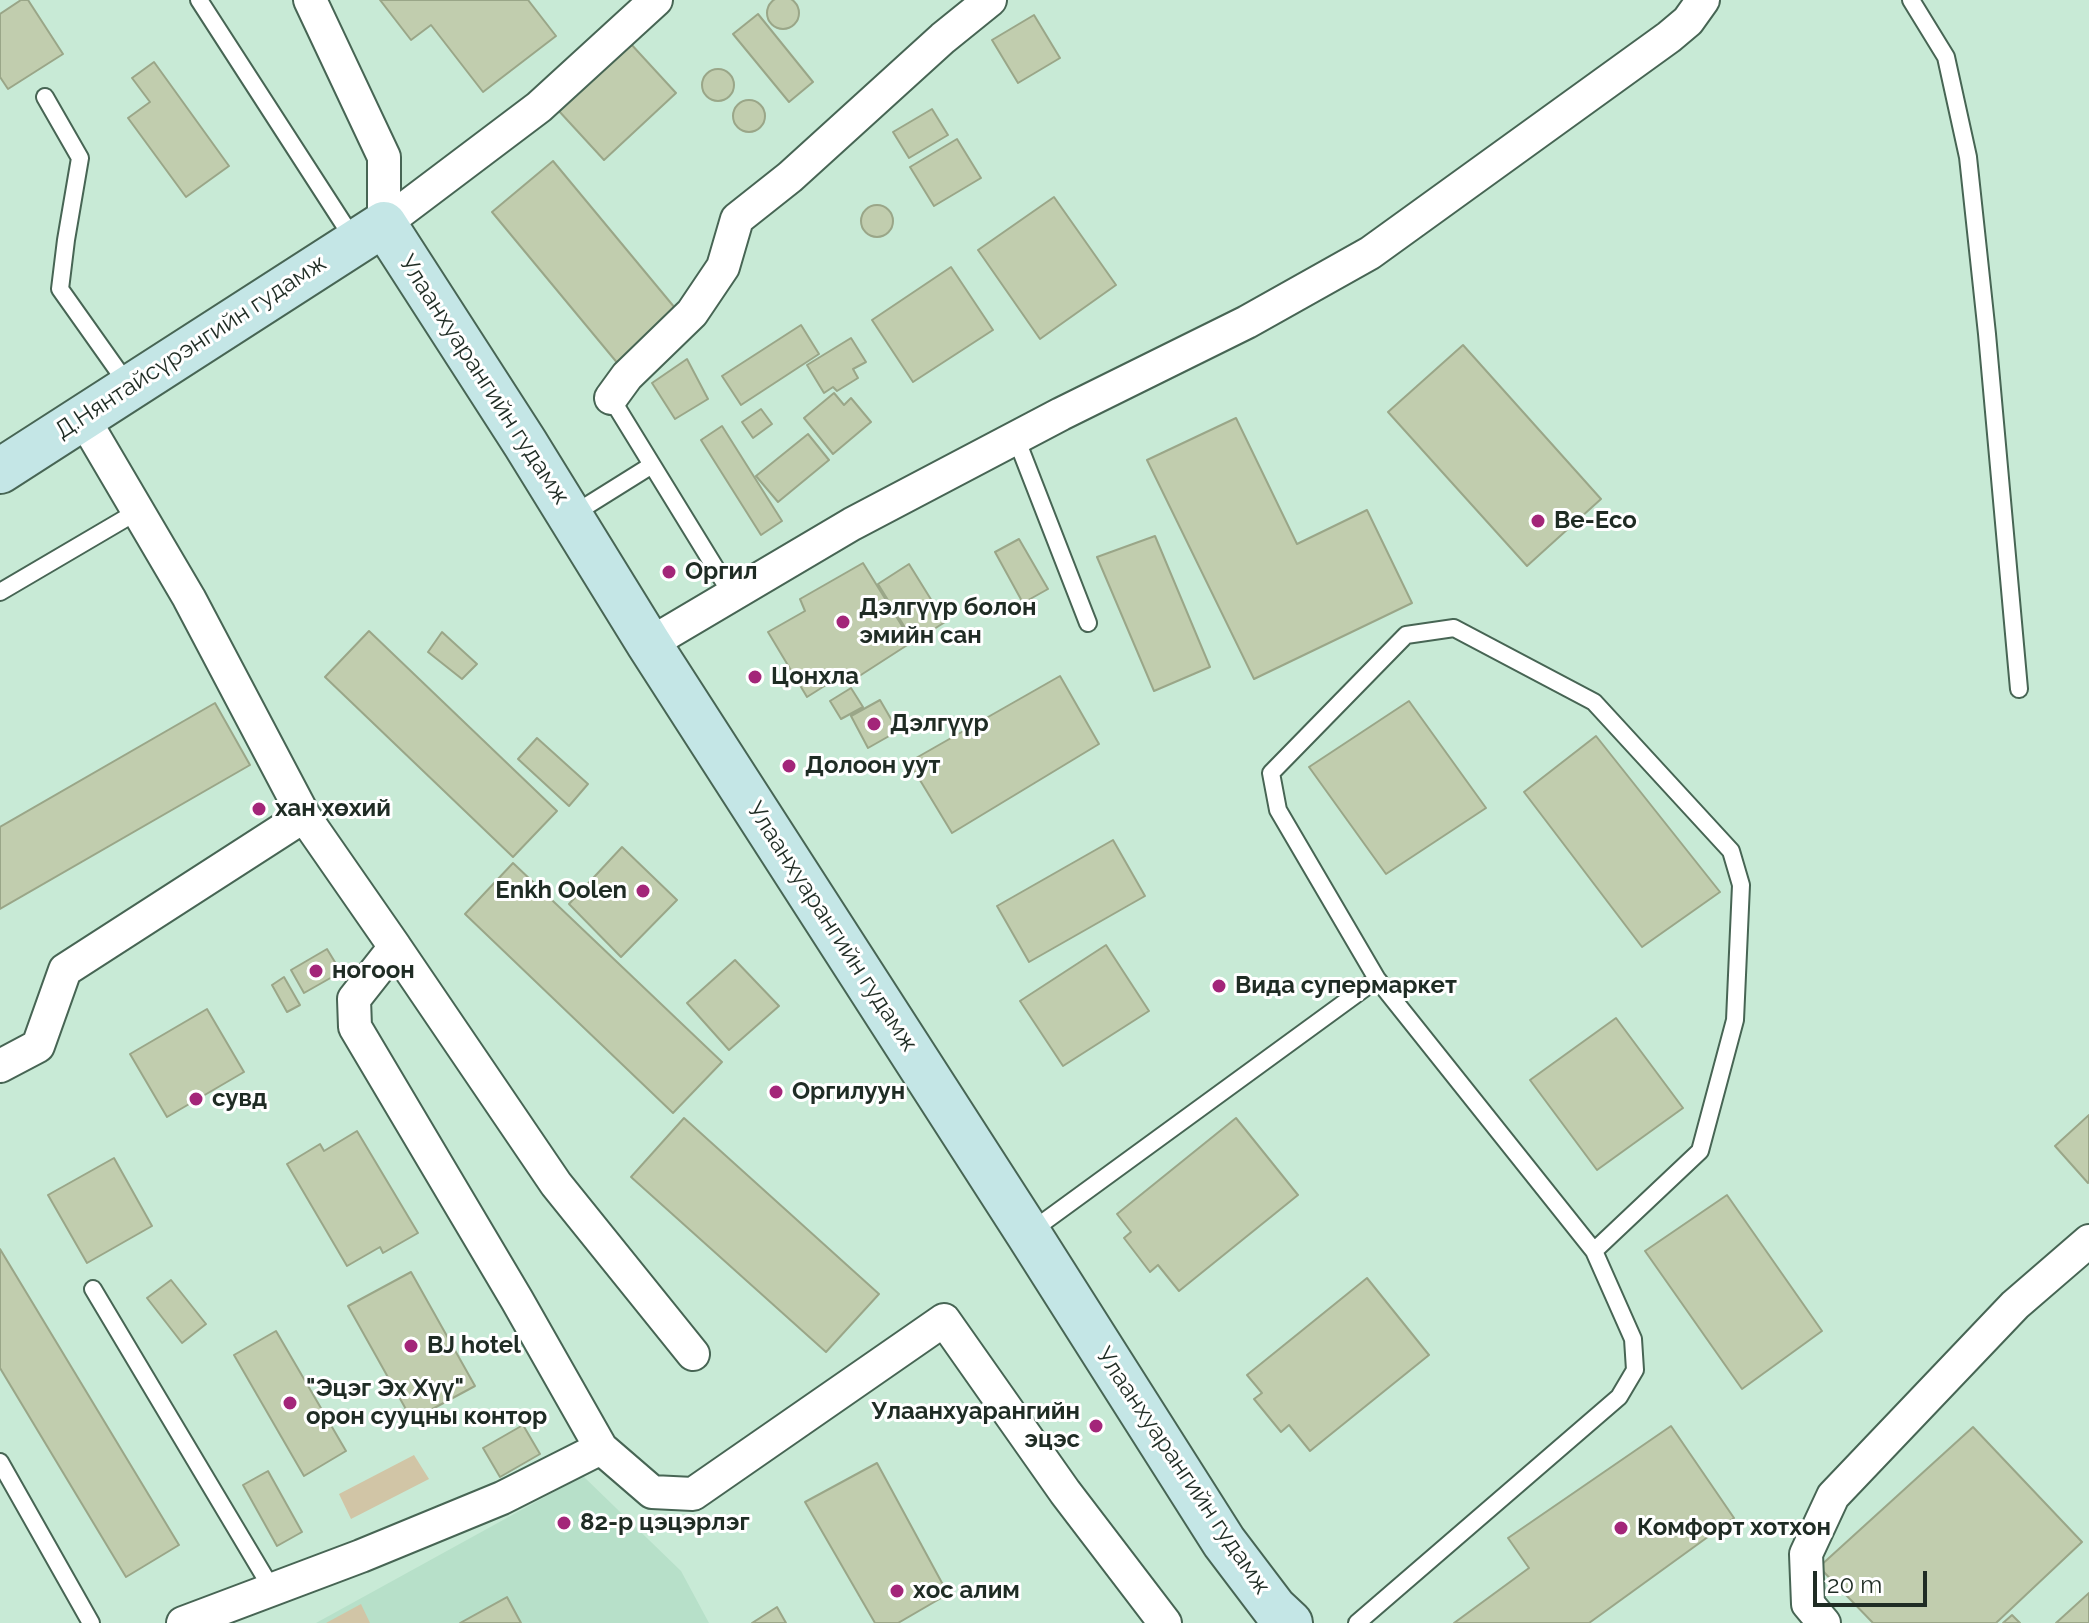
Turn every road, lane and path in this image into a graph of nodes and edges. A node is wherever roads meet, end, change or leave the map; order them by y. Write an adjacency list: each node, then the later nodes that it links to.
1 (199, 0): 8 (lane)
2 (310, 0): 8 (street)
3 (656, 0): 8 (street)
4 (990, 0): 10 (street)
5 (1703, 0): 12 (street)
6 (1911, 0): 21 (lane)
7 (45, 97): 9 (lane)
8 (369, 233): 9 (main road, Д.Нянтайсүрэнгийн гудамж); 16 (main road, Улаанхуарангийн гудамж)
9 (129, 386): 11 (main road, Д.Нянтайсүрэнгийн гудамж)
10 (611, 398): 13 (lane)
11 (82, 416): 14 (main road, Д.Нянтайсүрэнгийн гудамж); 15 (street)
12 (1016, 438): 18 (street); 19 (lane)
13 (652, 465): 16 (lane); 18 (lane)
14 (0, 471)
15 (138, 511): 17 (lane); 22 (street)
16 (570, 516): 20 (main road, Улаанхуарангийн гудамж)
17 (0, 592)
18 (732, 595): 20 (street)
19 (1088, 623)
20 (649, 644): 26 (main road, Улаанхуарангийн гудамж)
21 (2019, 689)
22 (304, 816): 23 (street); 25 (street)
23 (395, 947): 30 (street); 31 (street)
24 (1377, 979): 26 (lane); 28 (lane); 28 (lane)
25 (0, 1066)
26 (1028, 1233): 34 (main road, Улаанхуарангийн гудамж)
27 (2089, 1241): 39 (street)
28 (1594, 1251): 38 (lane)
29 (93, 1289): 33 (lane)
30 (693, 1354)
31 (601, 1448): 33 (street); 37 (street)
32 (0, 1462): 35 (lane)
33 (272, 1589): 36 (street)
34 (1271, 1618)
35 (91, 1623)
36 (183, 1623)
37 (1165, 1623)
38 (1357, 1623)
39 (1824, 1623)

